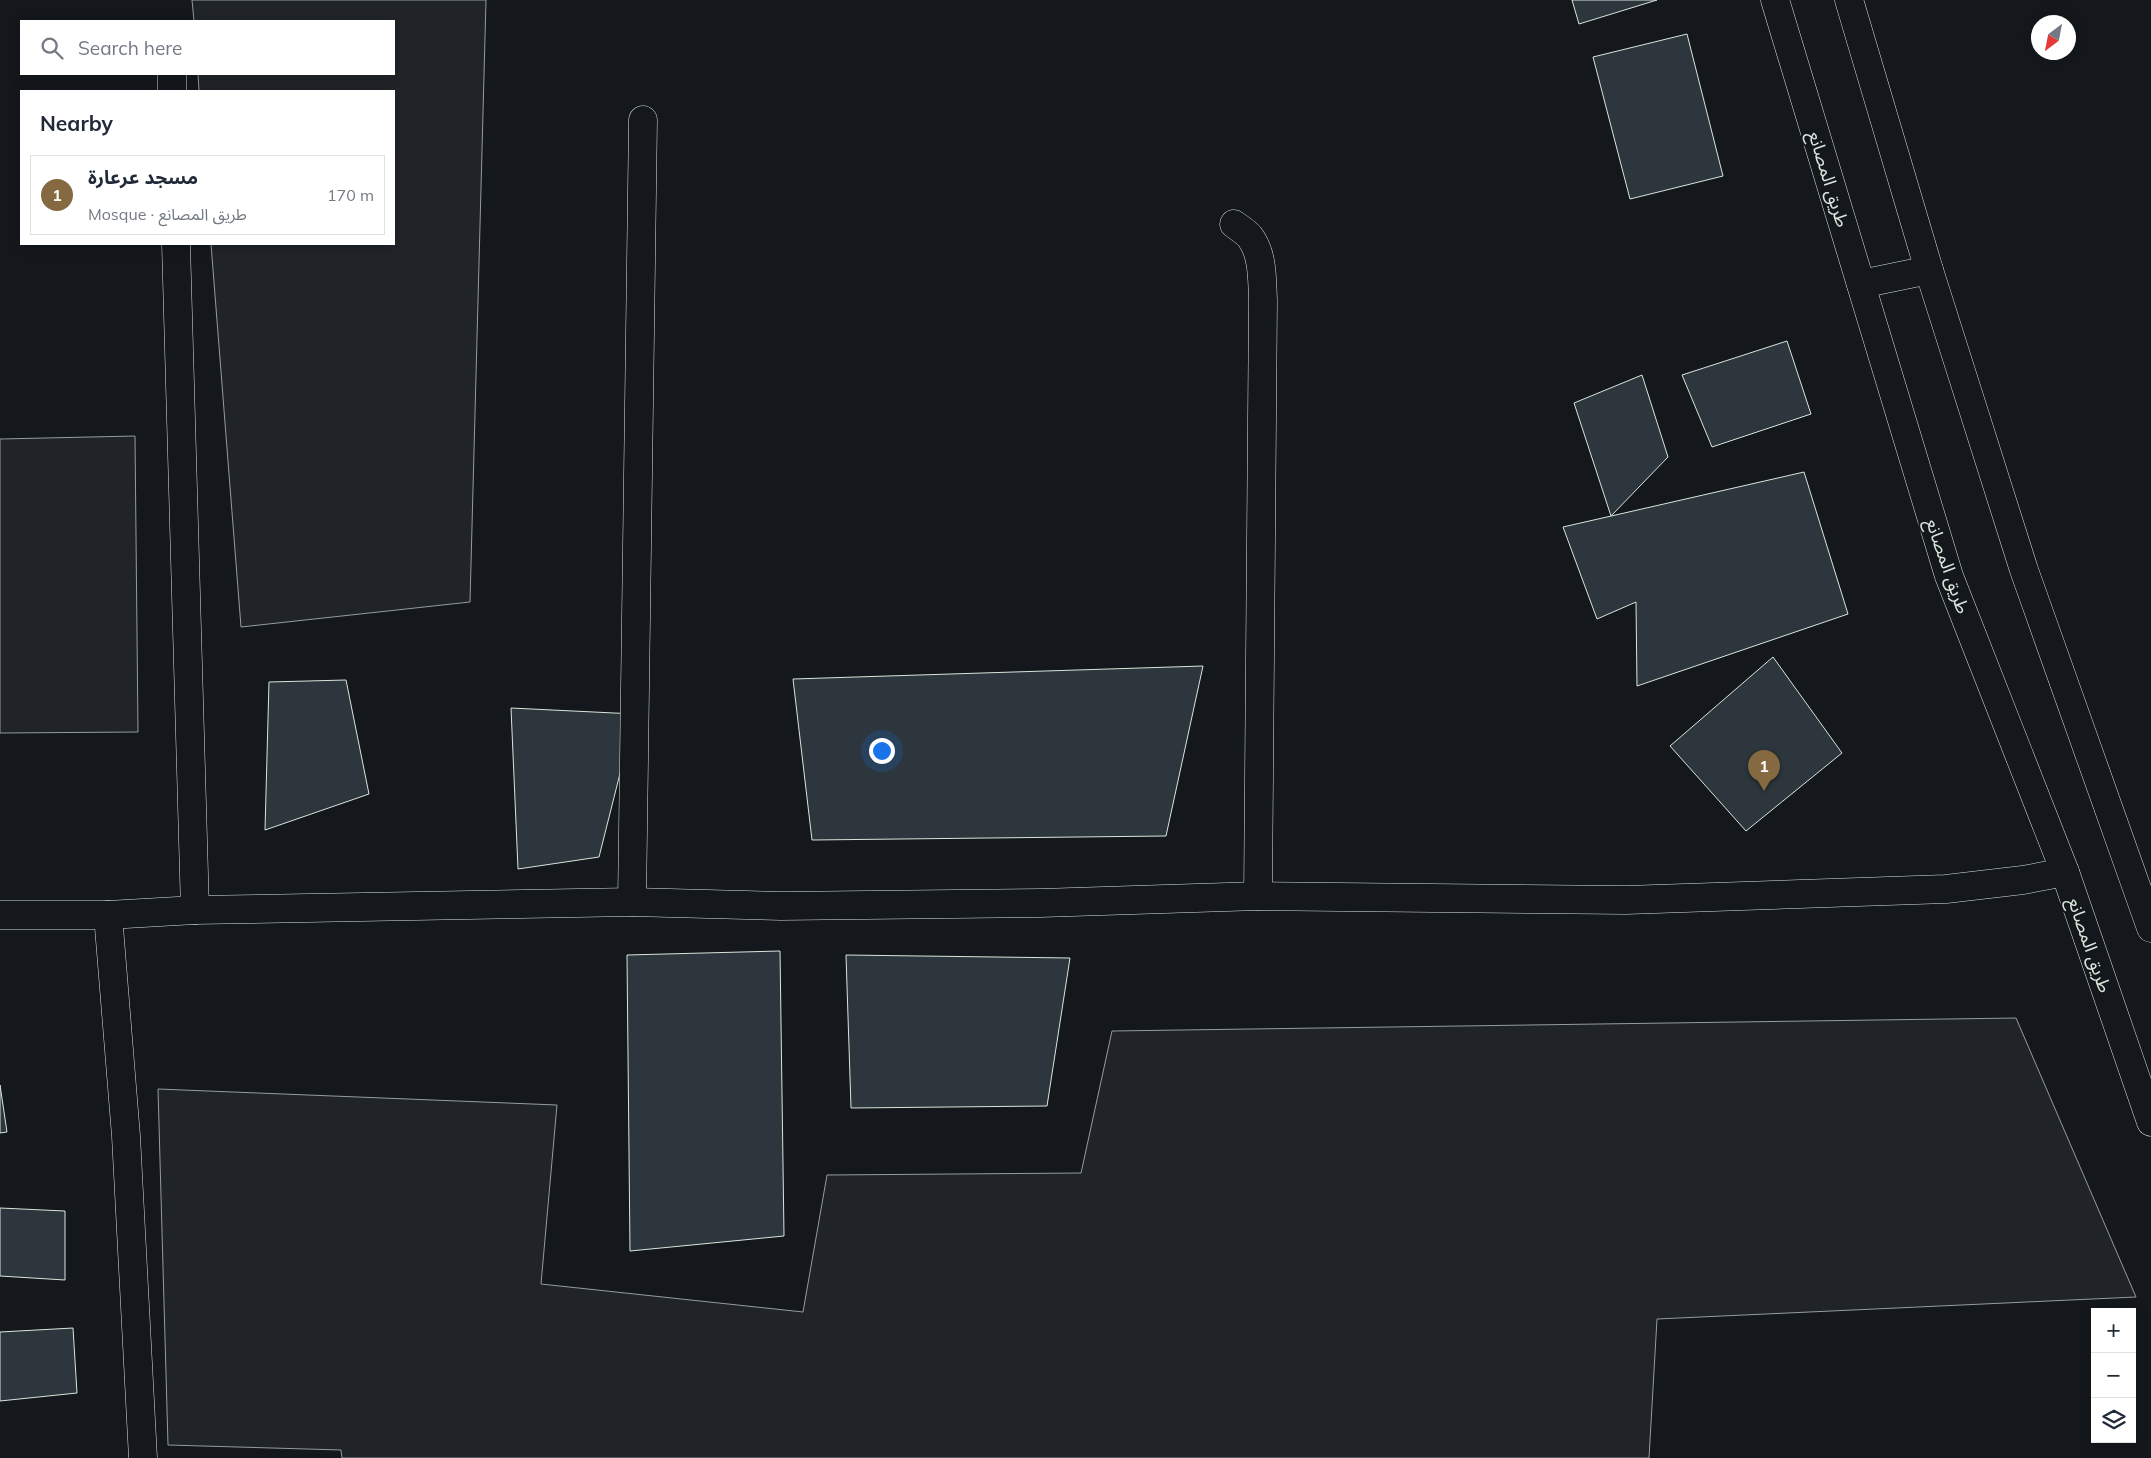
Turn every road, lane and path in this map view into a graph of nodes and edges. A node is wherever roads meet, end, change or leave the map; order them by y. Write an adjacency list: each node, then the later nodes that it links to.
1 (1775, 0): 9 (street, طريق المصانع)
2 (1850, 0): 8 (street)
3 (172, 75): 4 (street)
4 (172, 90)
5 (643, 120): 12 (street)
6 (1234, 224): 11 (street)
7 (176, 245): 13 (street)
8 (1929, 270): 9 (street); 16 (street)
9 (1861, 284): 10 (street, طريق المصانع)
10 (2065, 872): 11 (street); 17 (street, طريق المصانع)
11 (1258, 896): 12 (street)
12 (632, 902): 13 (street)
13 (195, 910): 14 (street)
14 (108, 914): 15 (street); 18 (street)
15 (0, 915)
16 (2151, 928)
17 (2151, 1122)
18 (143, 1458)

